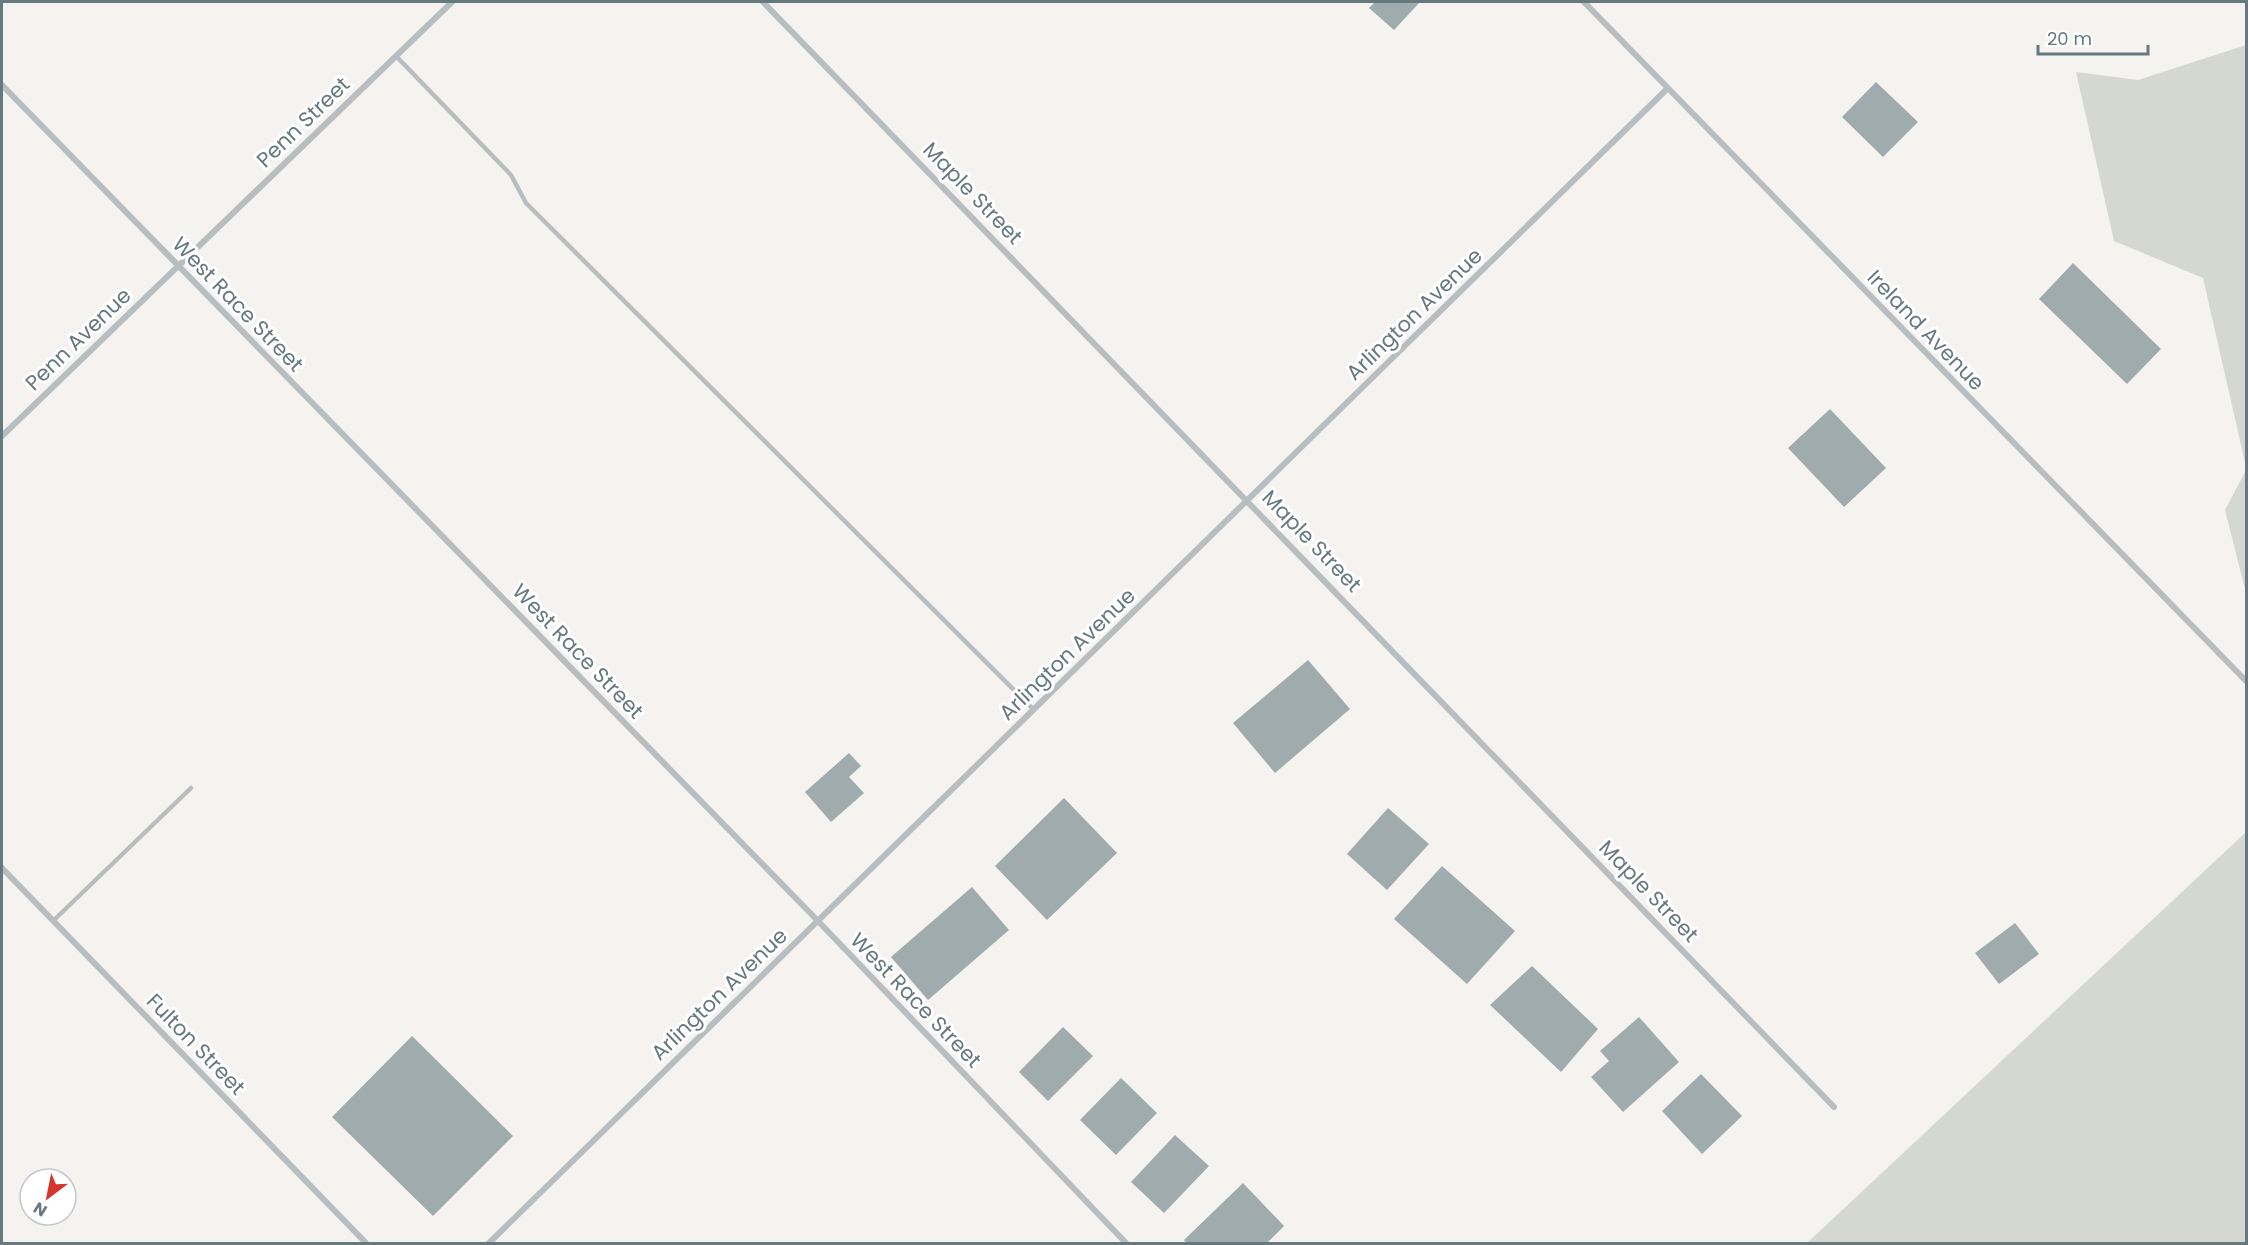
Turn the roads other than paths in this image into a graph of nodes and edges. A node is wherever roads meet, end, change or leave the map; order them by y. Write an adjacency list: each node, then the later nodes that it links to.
1 (452, 2): 4 (street, Penn Street)
2 (764, 2): 9 (street, Maple Street)
3 (1584, 2): 6 (street, Ireland Avenue)
4 (396, 56): 7 (street, Penn Street); 11 (lane)
5 (2, 85): 7 (street, West Race Street)
6 (1668, 88): 9 (street, Arlington Avenue); 10 (street, Ireland Avenue)
7 (178, 266): 8 (street, Penn Avenue); 15 (street, West Race Street)
8 (2, 436)
9 (1249, 500): 11 (street, Arlington Avenue); 16 (street, Maple Street)
10 (2247, 681)
11 (1034, 710): 15 (street, Arlington Avenue)
12 (191, 788): 14 (lane)
13 (2, 868): 14 (street, Fulton Street)
14 (53, 921): 17 (street, Fulton Street)
15 (818, 921): 18 (street, Arlington Avenue); 19 (street, West Race Street)
16 (1834, 1107)
17 (366, 1244)
18 (488, 1244)
19 (1127, 1244)

